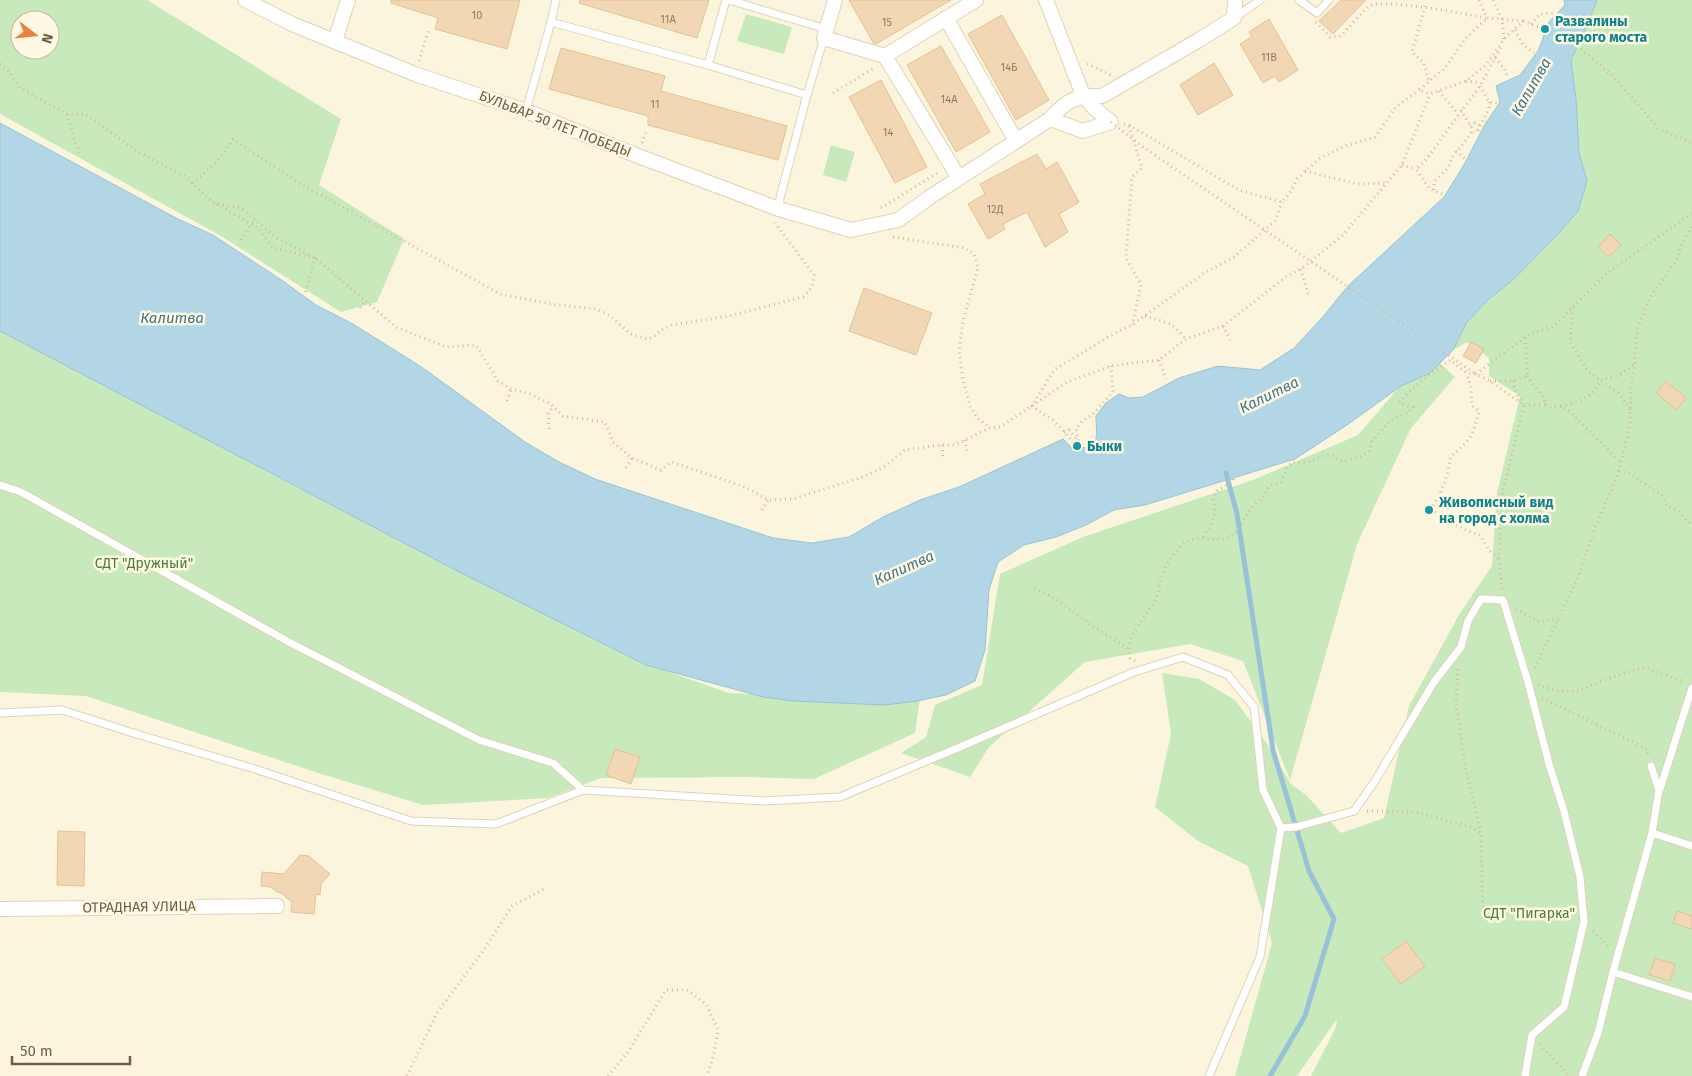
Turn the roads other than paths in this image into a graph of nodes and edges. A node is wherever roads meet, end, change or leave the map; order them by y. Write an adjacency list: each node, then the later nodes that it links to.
1 (245, 0): 12 (street, БУЛЬВАР 50 ЛЕТ ПОБЕДЫ)
2 (348, 0): 17 (street)
3 (556, 0): 15 (lane)
4 (727, 0): 16 (lane); 19 (lane)
5 (835, 0): 16 (street)
6 (976, 0): 13 (street)
7 (1046, 0): 20 (street)
8 (1235, 0): 14 (street)
9 (1260, 0): 14 (lane)
10 (1299, 0): 11 (lane)
11 (1329, 0)
12 (264, 5): 17 (street, БУЛЬВАР 50 ЛЕТ ПОБЕДЫ)
13 (946, 18): 18 (street); 24 (street)
14 (1234, 18): 20 (street)
15 (550, 22): 19 (lane); 22 (lane)
16 (825, 33): 18 (street); 21 (lane)
17 (335, 41): 22 (street, БУЛЬВАР 50 ЛЕТ ПОБЕДЫ)
18 (886, 58): 25 (street)
19 (708, 65): 21 (lane)
20 (1083, 95): 23 (street); 23 (street)
21 (807, 96): 26 (lane)
22 (526, 111): 26 (street, БУЛЬВАР 50 ЛЕТ ПОБЕДЫ)
23 (1050, 120): 24 (street)
24 (1016, 141): 25 (street)
25 (955, 172): 26 (street, БУЛЬВАР 50 ЛЕТ ПОБЕДЫ)
26 (779, 209)
27 (0, 485): 31 (lane)
28 (1692, 688): 32 (lane)
29 (0, 713): 31 (lane)
30 (1651, 766): 32 (lane)
31 (583, 790): 33 (lane)
32 (1660, 790): 34 (lane)
33 (1281, 828): 40 (lane); 41 (lane)
34 (1652, 833): 35 (lane); 38 (lane)
35 (1692, 846)
36 (277, 906): 37 (street, ОТРАДНАЯ УЛИЦА)
37 (0, 909)
38 (1613, 972): 39 (lane); 42 (lane)
39 (1692, 997)
40 (1209, 1076)
41 (1525, 1076)
42 (1582, 1076)

